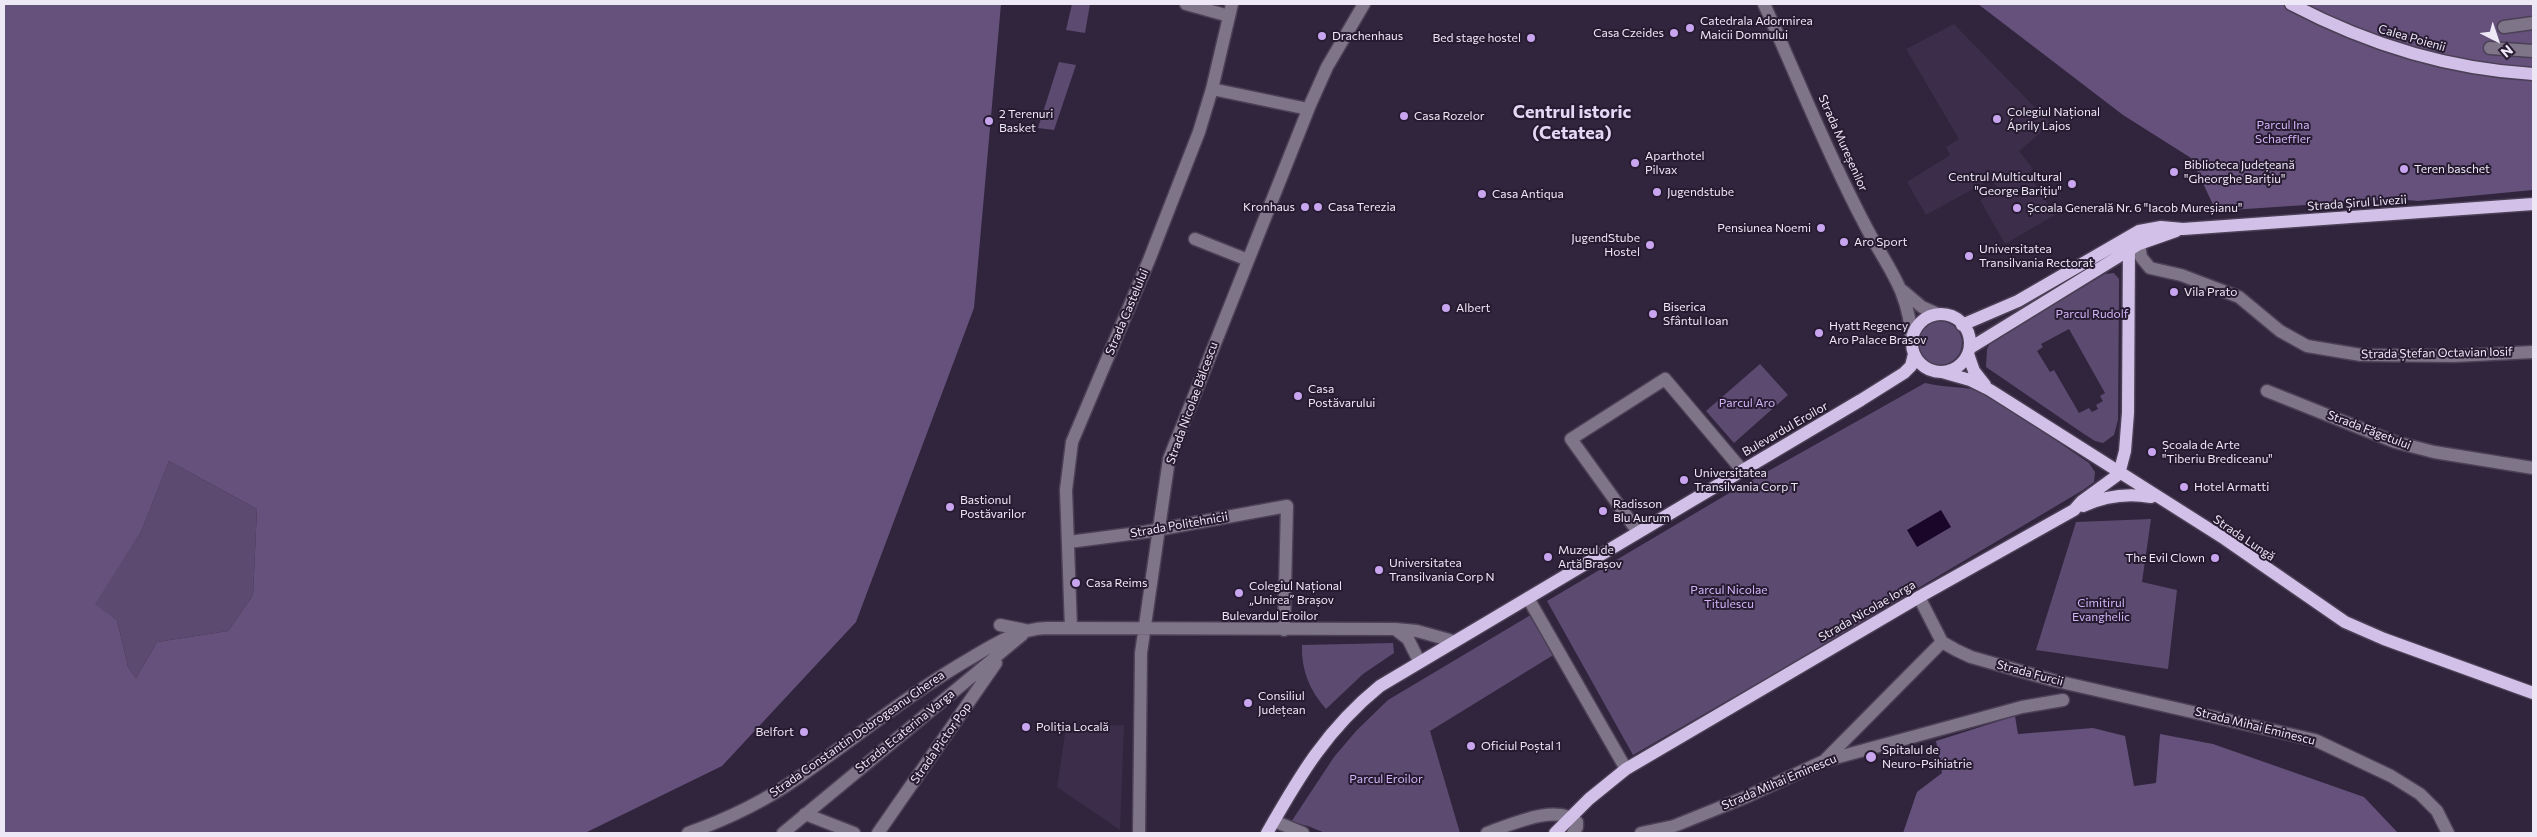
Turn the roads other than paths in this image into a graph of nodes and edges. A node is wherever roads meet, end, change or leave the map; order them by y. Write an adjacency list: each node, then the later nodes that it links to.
1 (1186, 4): 5 (street)
2 (1364, 4): 12 (street, Strada Nicolae Bălcescu)
3 (1764, 4): 22 (street, Strada Mureșenilor)
4 (2291, 4): 10 (main road, Calea Poienii)
5 (1230, 10): 11 (street, Strada Castelului)
6 (2533, 23): 7 (street)
7 (2504, 28)
8 (2490, 48): 9 (street)
9 (2533, 51)
10 (2533, 74)
11 (1212, 89): 12 (street); 38 (street, Strada Castelului)
12 (1308, 109): 19 (street, Strada Nicolae Bălcescu)
13 (2533, 204): 14 (main road, Strada Șirul Livezii)
14 (2183, 229): 15 (main road, Strada Șirul Livezii); 17 (main road, Strada Șirul Livezii)
15 (2126, 237): 17 (main road); 18 (main road)
16 (1195, 239): 19 (street)
17 (2135, 247): 20 (main road); 21 (main road); 27 (street, Strada Ștefan Octavian Iosif)
18 (2102, 252): 20 (main road); 24 (main road)
19 (1248, 260): 36 (street, Strada Nicolae Bălcescu)
20 (2113, 261): 21 (main road); 26 (main road)
21 (2127, 282): 33 (main road)
22 (1903, 291): 23 (street, Strada Mureșenilor); 25 (street, Strada Mureșenilor)
23 (1938, 314): 24 (main road); 25 (main road)
24 (1962, 325): 26 (main road)
25 (1913, 348): 28 (main road); 32 (main road, Bulevardul Eroilor)
26 (1969, 351): 28 (main road); 29 (main road)
27 (2533, 352)
28 (1942, 372): 29 (main road)
29 (1990, 390): 33 (main road)
30 (2267, 391): 31 (street, Strada Făgetului)
31 (2533, 468)
32 (1742, 470): 37 (main road, Bulevardul Eroilor); 37 (street)
33 (2119, 474): 34 (main road, Strada Lungă); 35 (main road, Strada Nicolae Iorga)
34 (2158, 498): 35 (main road); 51 (main road, Strada Lungă)
35 (2074, 510): 39 (main road, Strada Nicolae Iorga)
36 (1158, 529): 38 (street, Strada Politehnicii); 43 (street, Strada Nicolae Bălcescu); 45 (street, Strada Politehnicii)
37 (1638, 532): 40 (main road, Bulevardul Eroilor)
38 (1069, 542): 42 (street, Strada Castelului)
39 (1919, 597): 48 (street); 55 (main road, Strada Nicolae Iorga)
40 (1528, 598): 47 (main road, Bulevardul Eroilor); 55 (street)
41 (1000, 625): 44 (street)
42 (1071, 628): 43 (street, Strada Constantin Dobrogeanu Gherea); 44 (street, Strada Constantin Dobrogeanu Gherea)
43 (1144, 629): 45 (street, Bulevardul Eroilor); 63 (street, Strada Nicolae Bălcescu)
44 (1028, 630): 49 (street, Strada Ecaterina Varga); 59 (street, Strada Constantin Dobrogeanu Gherea)
45 (1284, 630): 46 (street, Bulevardul Eroilor)
46 (1395, 630): 47 (street, Bulevardul Eroilor); 50 (street)
47 (1453, 641): 50 (main road, Bulevardul Eroilor)
48 (1942, 642): 52 (street, Strada Furcii); 54 (street)
49 (1003, 652): 56 (street, Strada Ecaterina Varga); 62 (street, Strada Pictor Pop)
50 (1419, 661): 58 (main road, Bulevardul Eroilor)
51 (2533, 693)
52 (2120, 695): 70 (street, Strada Mihai Eminescu)
53 (2064, 700): 54 (street, Strada Mihai Eminescu)
54 (1824, 761): 69 (street, Strada Mihai Eminescu)
55 (1626, 769): 57 (main road, Strada Nicolae Iorga)
56 (805, 814): 60 (street, Strada Ecaterina Varga); 61 (street)
57 (1570, 816): 66 (street); 67 (main road, Strada Nicolae Iorga); 68 (street)
58 (1274, 821): 64 (main road, Bulevardul Eroilor); 65 (street)
59 (688, 833)
60 (782, 833)
61 (854, 833)
62 (878, 833)
63 (1139, 833)
64 (1267, 833)
65 (1303, 833)
66 (1487, 833)
67 (1555, 833)
68 (1574, 833)
69 (1641, 833)
70 (2448, 833)

